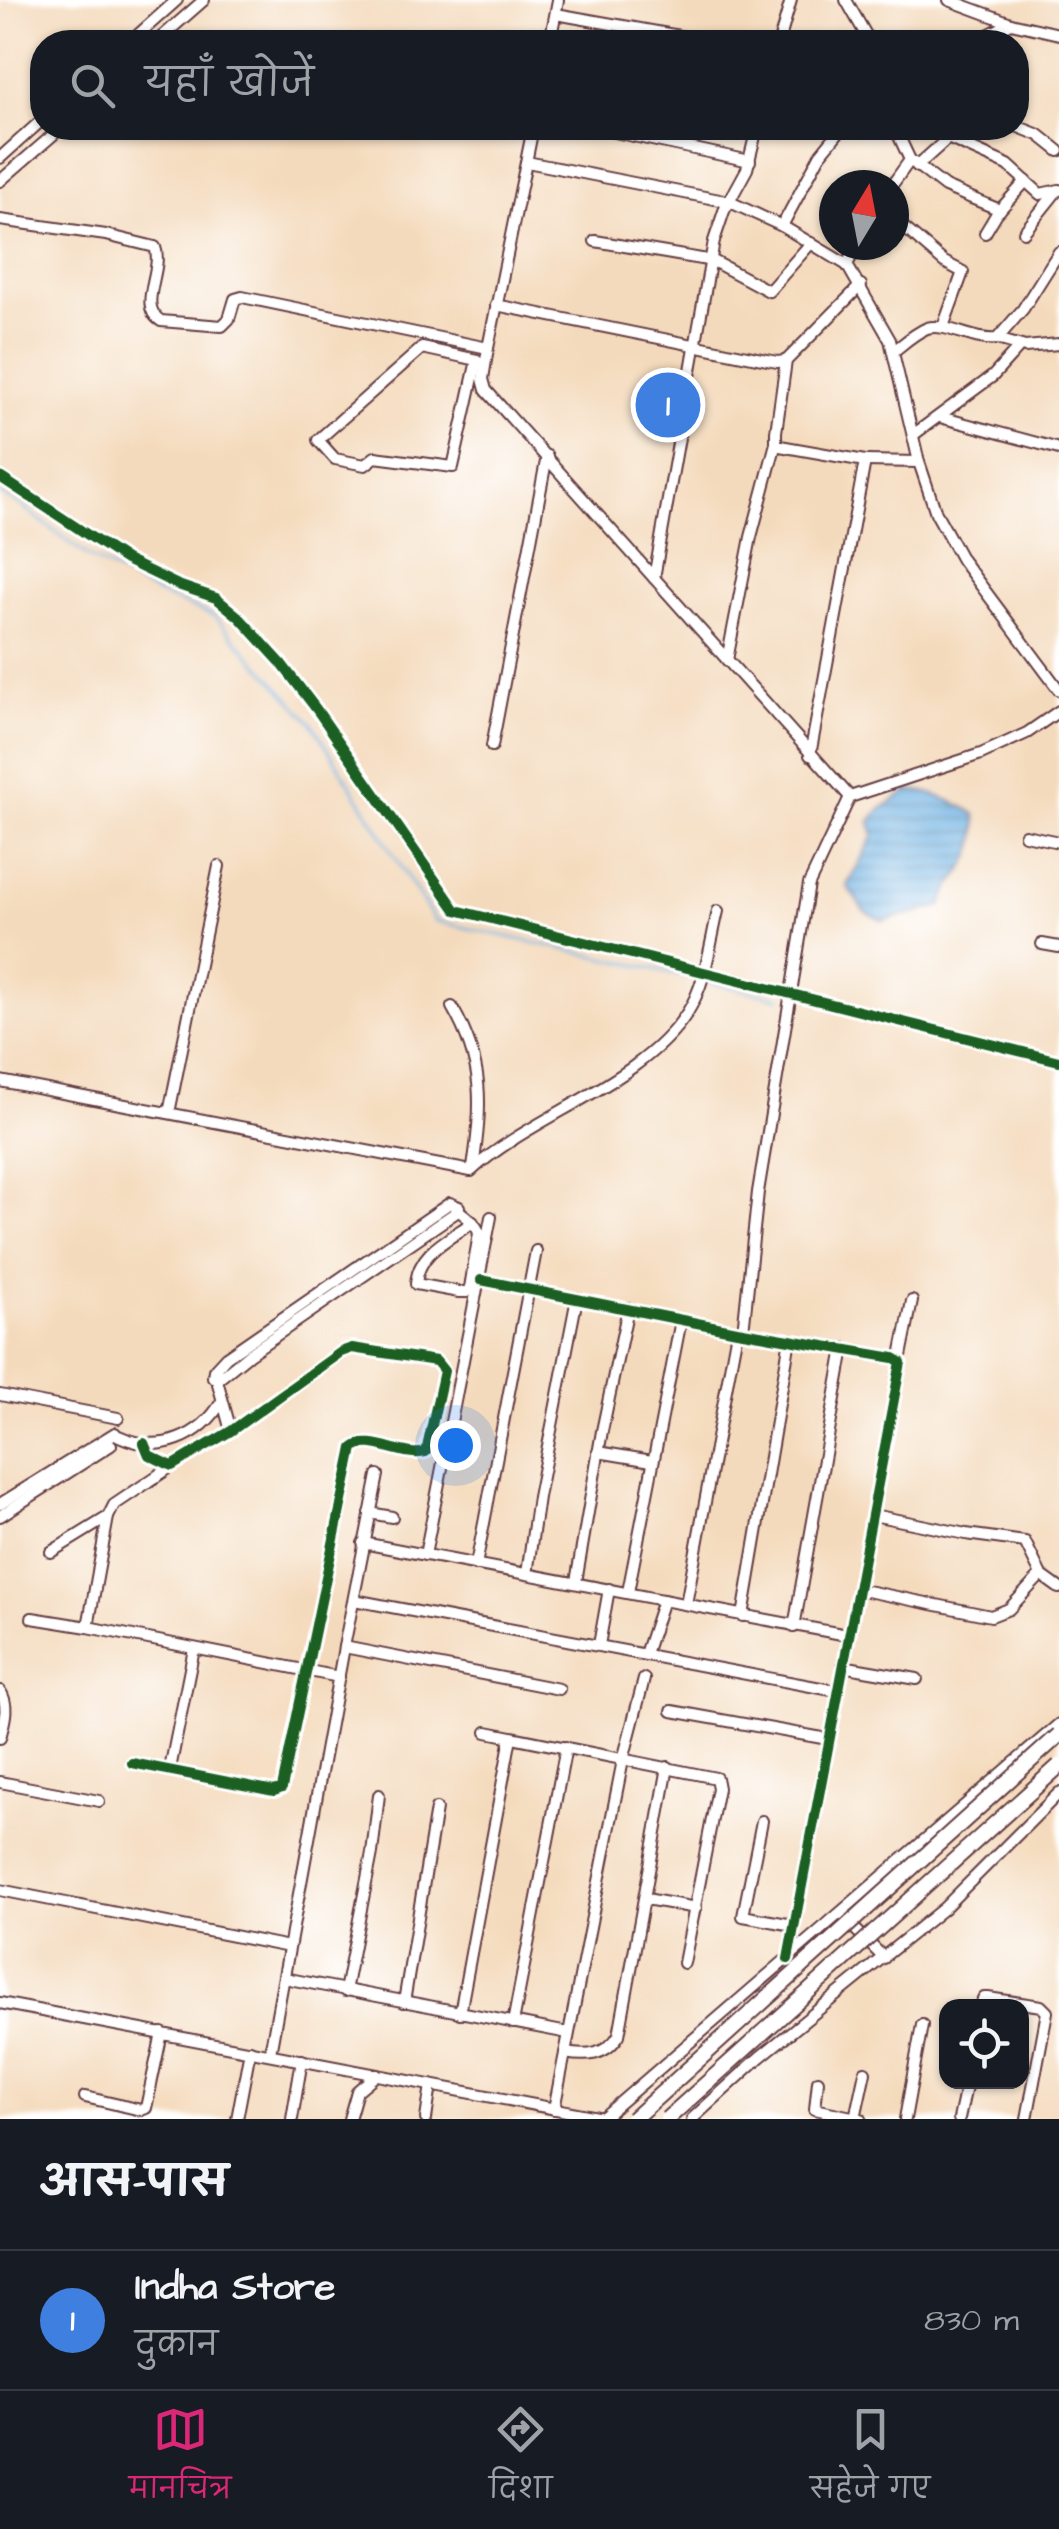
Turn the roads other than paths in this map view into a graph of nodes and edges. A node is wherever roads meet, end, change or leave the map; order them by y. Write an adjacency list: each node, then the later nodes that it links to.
1 (178, 0): 9 (street)
2 (204, 0): 10 (street)
3 (558, 0): 7 (street)
4 (791, 0): 13 (street)
5 (846, 0): 14 (street)
6 (949, 0): 8 (street)
7 (556, 14): 11 (street); 12 (street)
8 (1011, 22): 15 (street); 16 (street)
9 (144, 30)
10 (170, 30)
11 (553, 30)
12 (646, 30)
13 (782, 30)
14 (863, 30)
15 (996, 30)
16 (1059, 34)
17 (30, 131): 28 (street)
18 (1029, 131): 27 (street)
19 (47, 140): 34 (street)
20 (531, 140): 30 (street)
21 (652, 140): 29 (street)
22 (754, 140): 29 (street)
23 (832, 140): 39 (street)
24 (901, 140): 31 (street)
25 (945, 140): 31 (street)
26 (970, 140): 33 (street)
27 (1059, 151)
28 (0, 158)
29 (750, 161): 36 (street)
30 (527, 162): 36 (street); 50 (street)
31 (913, 163): 32 (street); 37 (street)
32 (906, 170)
33 (1026, 181): 35 (street); 37 (street)
34 (0, 182)
35 (1058, 190): 42 (street)
36 (730, 202): 39 (street); 47 (street)
37 (1000, 210): 41 (street)
38 (0, 220): 56 (street)
39 (782, 226): 44 (street)
40 (909, 232): 51 (street)
41 (985, 232)
42 (1024, 232)
43 (595, 241): 47 (street)
44 (811, 243): 47 (street); 48 (street)
45 (1059, 252): 52 (street)
46 (849, 260): 48 (street)
47 (713, 261): 53 (street)
48 (847, 264): 49 (street)
49 (861, 285): 57 (street); 58 (street)
50 (496, 305): 53 (street); 56 (street)
51 (944, 328): 52 (street); 57 (street)
52 (997, 338): 55 (street)
53 (698, 344): 58 (street); 68 (street)
54 (1059, 344): 55 (street)
55 (1020, 346): 60 (street)
56 (488, 348): 59 (street)
57 (894, 351): 61 (street)
58 (786, 361): 62 (street)
59 (478, 378): 59 (street); 64 (street)
60 (940, 417): 61 (street); 63 (street)
61 (913, 435): 66 (street)
62 (776, 443): 65 (street); 69 (street)
63 (1059, 449)
64 (548, 456): 68 (street); 72 (street)
65 (865, 461): 66 (street); 73 (street)
66 (919, 462): 70 (street)
67 (0, 477): 81 (street)
68 (654, 578): 69 (street)
69 (727, 660): 73 (street)
70 (1059, 690)
71 (1059, 711): 74 (street)
72 (492, 746)
73 (810, 755): 74 (street)
74 (850, 797): 82 (street)
75 (1025, 835): 76 (street)
76 (1059, 842)
77 (219, 866): 86 (street)
78 (718, 910): 81 (street)
79 (1042, 944): 80 (street)
80 (1059, 947)
81 (703, 972): 82 (street); 87 (street)
82 (790, 993): 84 (street); 97 (street)
83 (452, 1007): 87 (street)
84 (1059, 1061)
85 (0, 1081): 86 (street)
86 (169, 1113): 87 (street)
87 (473, 1169)
88 (491, 1217): 91 (street)
89 (473, 1222): 89 (street); 102 (street)
90 (536, 1250): 92 (street)
91 (480, 1280): 92 (street); 119 (street)
92 (529, 1289): 93 (street); 120 (street)
93 (578, 1298): 95 (street); 121 (street)
94 (912, 1301): 100 (street)
95 (628, 1308): 96 (street); 106 (street)
96 (681, 1320): 97 (street); 108 (street)
97 (740, 1331): 98 (street); 130 (street)
98 (790, 1340): 99 (street); 131 (street)
99 (844, 1348): 100 (street); 134 (street)
100 (900, 1361): 113 (street)
101 (0, 1395): 103 (street)
102 (222, 1401): 104 (street); 105 (street)
103 (118, 1418)
104 (231, 1431): 109 (street); 141 (street)
105 (144, 1443): 107 (street); 109 (street)
106 (598, 1452): 108 (street); 123 (street)
107 (83, 1456): 111 (street); 114 (street)
108 (652, 1461): 127 (street)
109 (172, 1466): 115 (street)
110 (378, 1474): 112 (street)
111 (0, 1504)
112 (370, 1513): 116 (street); 117 (street)
113 (873, 1514): 122 (street); 126 (street)
114 (0, 1516)
115 (108, 1517): 118 (street); 133 (street)
116 (392, 1517)
117 (363, 1543): 119 (street); 128 (street)
118 (51, 1552)
119 (425, 1555): 120 (street)
120 (476, 1566): 121 (street)
121 (527, 1574): 123 (street)
122 (1041, 1575): 124 (street); 126 (street)
123 (576, 1582): 125 (street)
124 (1059, 1588)
125 (609, 1589): 127 (street); 136 (street)
126 (857, 1589): 135 (street)
127 (628, 1592): 129 (street)
128 (354, 1600): 136 (street); 137 (street)
129 (664, 1600): 130 (street); 139 (street)
130 (686, 1604): 131 (street)
131 (743, 1616): 134 (street)
132 (32, 1618): 133 (street)
133 (88, 1627): 138 (street)
134 (794, 1627): 135 (street)
135 (847, 1635): 140 (street)
136 (599, 1646): 139 (street)
137 (344, 1647): 142 (street); 145 (street)
138 (194, 1649): 141 (street); 160 (street)
139 (644, 1654): 147 (street)
140 (842, 1666): 144 (street); 147 (street)
141 (308, 1671): 142 (street); 160 (street)
142 (339, 1676): 172 (street)
143 (644, 1678): 156 (street)
144 (917, 1679)
145 (559, 1689)
146 (0, 1691): 153 (street)
147 (837, 1691): 154 (street)
148 (672, 1711): 154 (street)
149 (1059, 1724): 170 (street)
150 (487, 1732): 152 (street)
151 (1059, 1735): 203 (highway, bridge)
152 (511, 1737): 155 (street); 181 (street)
153 (0, 1738)
154 (828, 1740): 171 (street)
155 (566, 1747): 156 (street); 182 (street)
156 (623, 1760): 159 (street); 185 (street)
157 (132, 1763): 160 (street)
158 (1059, 1766): 204 (highway, bridge)
159 (668, 1767): 168 (street); 169 (street)
160 (170, 1768)
161 (0, 1782): 164 (street)
162 (1059, 1793): 173 (street)
163 (380, 1795): 177 (street)
164 (99, 1801)
165 (436, 1809): 179 (street)
166 (762, 1821): 171 (street)
167 (0, 1890): 172 (street)
168 (646, 1898): 169 (street); 188 (street)
169 (696, 1908): 175 (street)
170 (839, 1914): 173 (street); 174 (street)
171 (793, 1925): 174 (street)
172 (290, 1947): 176 (street)
173 (884, 1958): 205 (street)
174 (788, 1959): 197 (street)
175 (684, 1963)
176 (284, 1978): 177 (street); 187 (street)
177 (345, 1991): 179 (street)
178 (0, 2002): 184 (street)
179 (404, 2002): 181 (street)
180 (1029, 2004): 208 (street)
181 (460, 2013): 182 (street)
182 (513, 2023): 185 (street)
183 (922, 2025): 206 (street)
184 (162, 2033): 186 (street); 195 (street)
185 (568, 2033): 188 (street)
186 (250, 2050): 187 (street); 199 (street)
187 (270, 2053): 189 (street)
188 (565, 2053): 196 (street)
189 (302, 2060): 191 (street); 200 (street)
190 (865, 2072): 198 (street)
191 (376, 2075): 193 (street); 201 (street)
192 (818, 2081): 198 (street)
193 (431, 2085): 196 (street); 202 (street)
194 (965, 2089): 207 (street)
195 (85, 2096)
196 (554, 2109): 197 (street)
197 (602, 2118)
198 (855, 2118)
199 (237, 2119)
200 (292, 2119)
201 (349, 2119)
202 (426, 2119)
203 (633, 2119)
204 (667, 2119)
205 (692, 2119)
206 (904, 2119)
207 (959, 2119)
208 (1027, 2119)

